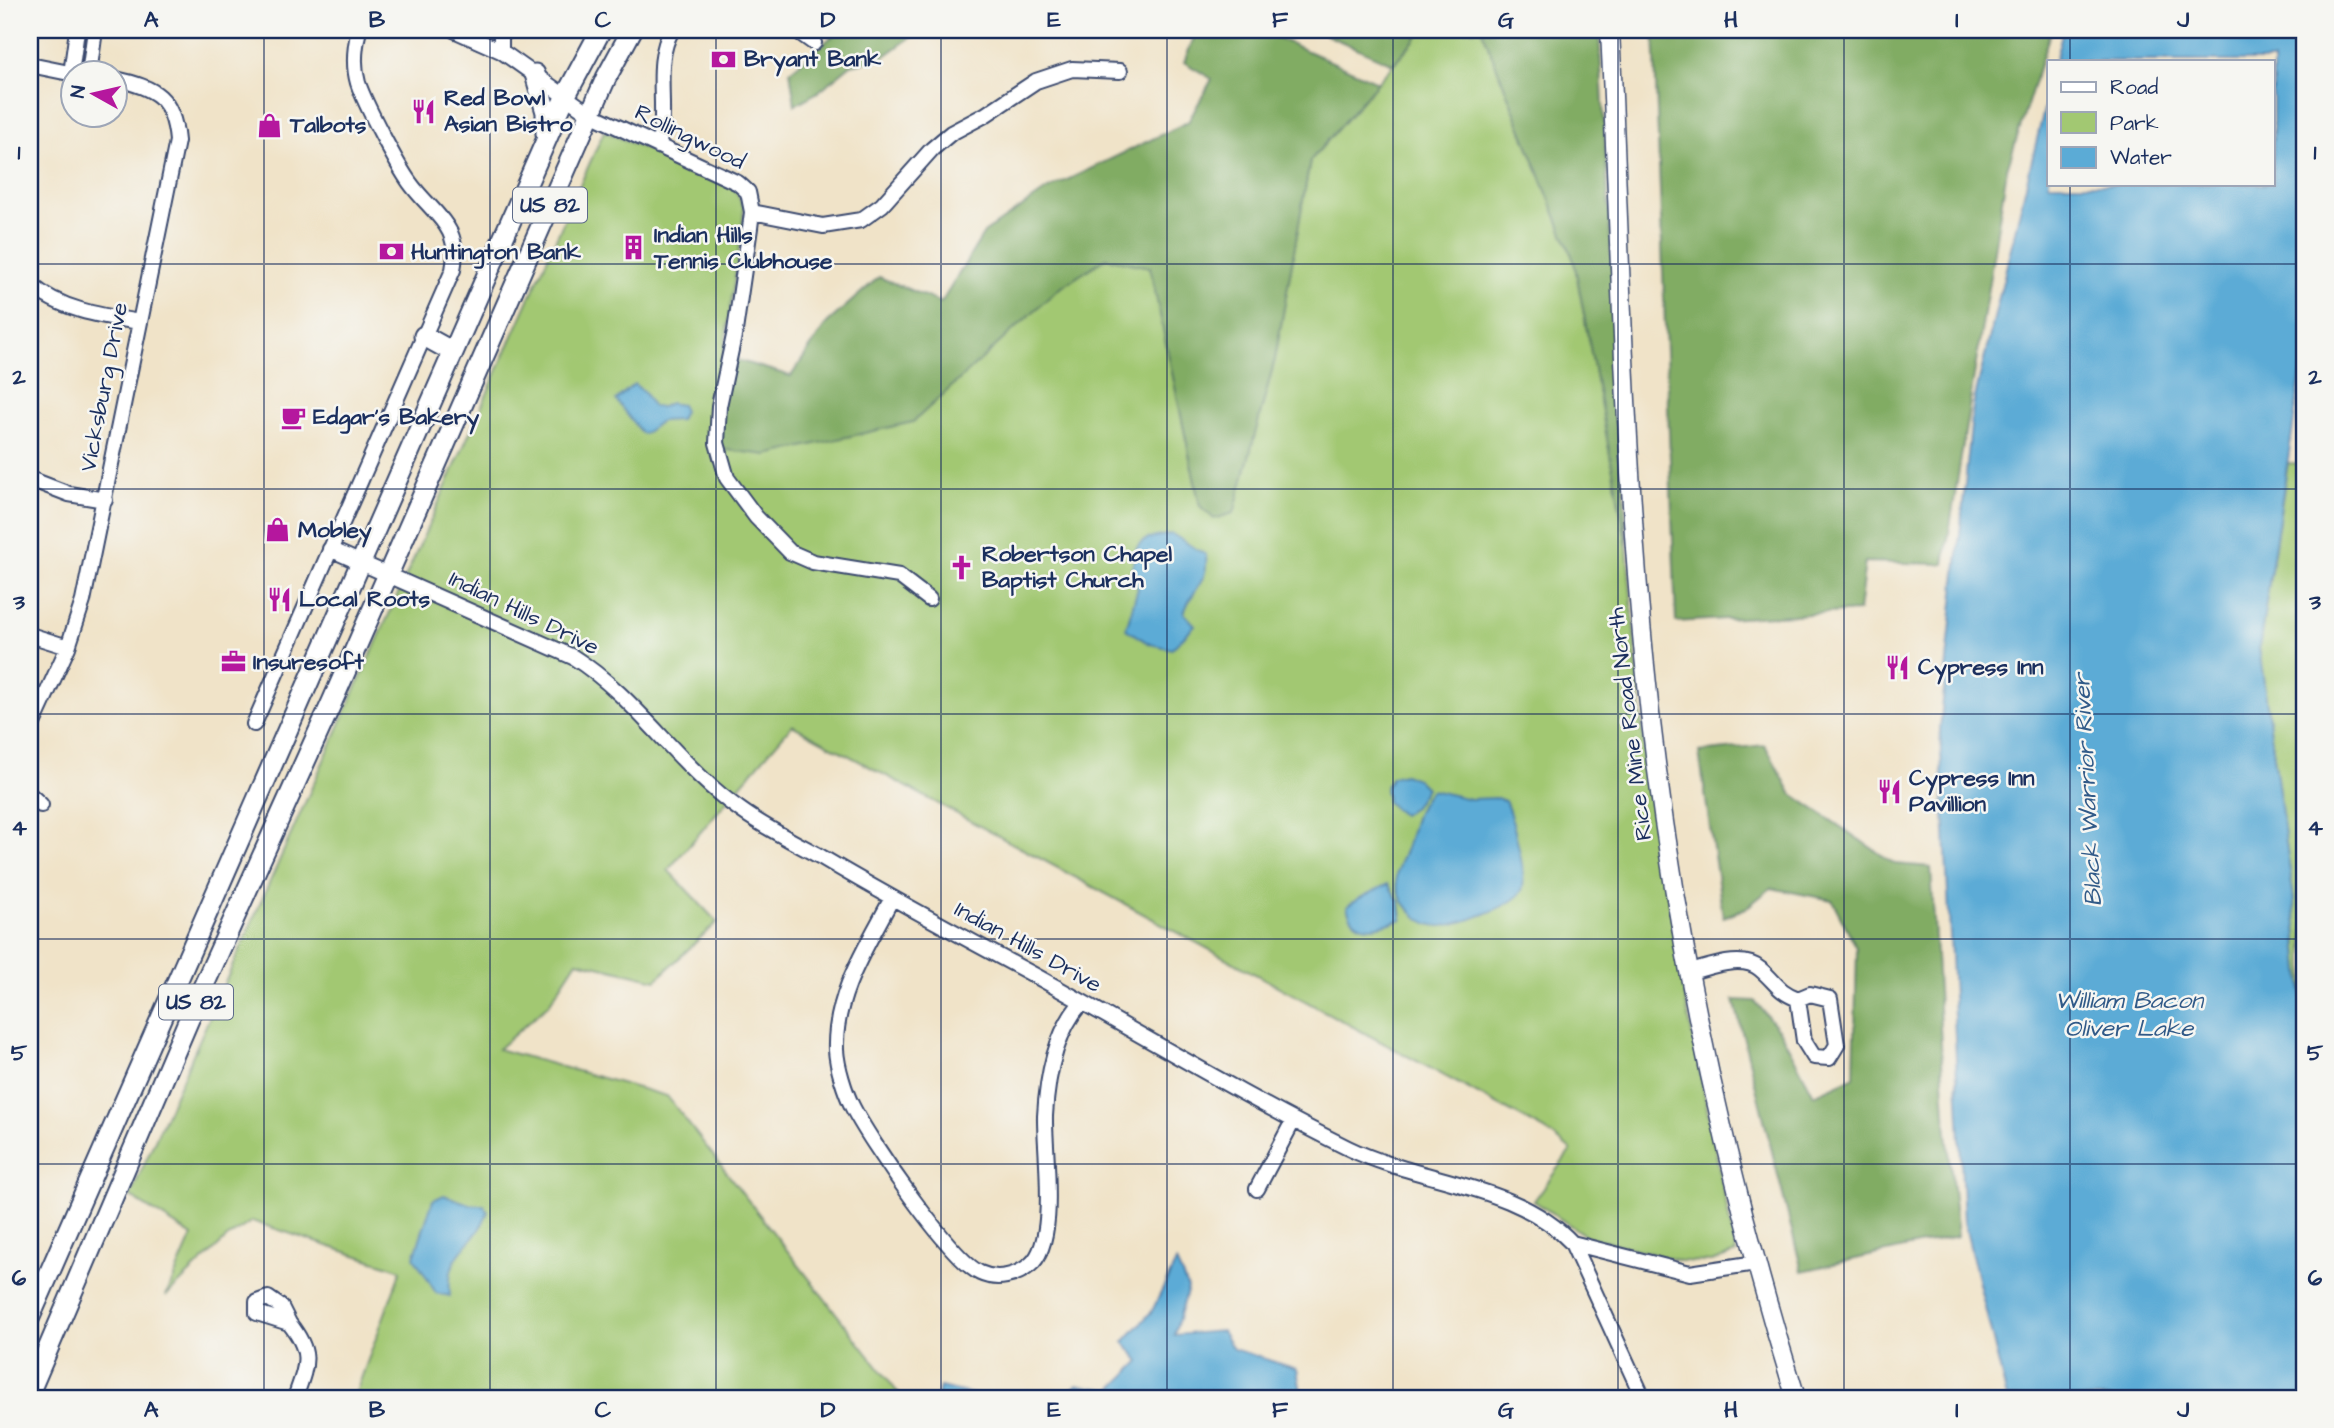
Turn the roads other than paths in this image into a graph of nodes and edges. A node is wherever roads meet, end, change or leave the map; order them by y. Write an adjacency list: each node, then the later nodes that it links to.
1 (77, 30): 13 (street)
2 (95, 30): 14 (street)
3 (359, 30): 27 (street)
4 (454, 30): 12 (street, Rollingwood)
5 (501, 30): 12 (street)
6 (601, 30): 20 (highway, US 82)
7 (632, 30): 21 (highway, US 82)
8 (672, 30): 23 (street)
9 (796, 30): 11 (street)
10 (1610, 30): 42 (main road, Rice Mine Road North)
11 (814, 43)
12 (501, 51): 18 (street, Rollingwood)
13 (74, 60)
14 (91, 60)
15 (30, 65): 16 (street)
16 (60, 71)
17 (1120, 71): 24 (street)
18 (535, 74): 20 (street, Rollingwood); 22 (highway)
19 (130, 83): 26 (street, Vicksburg Drive)
20 (566, 95): 21 (street, Rollingwood); 22 (highway, US 82)
21 (590, 114): 23 (street, Rollingwood); 33 (highway, US 82)
22 (546, 142): 28 (highway, US 82)
23 (658, 146): 24 (street, Rollingwood)
24 (752, 212): 34 (street)
25 (30, 284): 26 (street)
26 (140, 322): 30 (street, Vicksburg Drive)
27 (424, 336): 28 (highway); 31 (street)
28 (453, 352): 32 (highway, US 82)
29 (30, 479): 30 (street)
30 (105, 499): 36 (street, Vicksburg Drive)
31 (330, 549): 32 (street, Indian Hills Drive); 37 (street)
32 (361, 563): 33 (street, Indian Hills Drive); 48 (highway, US 82)
33 (388, 575): 41 (street, Indian Hills Drive); 50 (highway, US 82)
34 (929, 599)
35 (30, 635): 36 (street)
36 (68, 648): 38 (street, Vicksburg Drive)
37 (254, 724)
38 (30, 730)
39 (30, 794): 40 (street)
40 (41, 805)
41 (892, 898): 44 (street, Indian Hills Drive); 44 (street)
42 (1690, 972): 43 (street); 49 (main road, Rice Mine Road North)
43 (1798, 999)
44 (1082, 1002): 45 (street, Indian Hills Drive)
45 (1293, 1121): 46 (street); 47 (street, Indian Hills Drive)
46 (1257, 1189)
47 (1572, 1242): 49 (street, Indian Hills Drive); 55 (street)
48 (55, 1261): 50 (highway); 51 (highway, US 82)
49 (1756, 1263): 56 (main road, Rice Mine Road North)
50 (68, 1306): 53 (highway, US 82)
51 (30, 1317)
52 (289, 1323): 54 (street)
53 (30, 1391)
54 (295, 1398)
55 (1643, 1398)
56 (1796, 1398)

